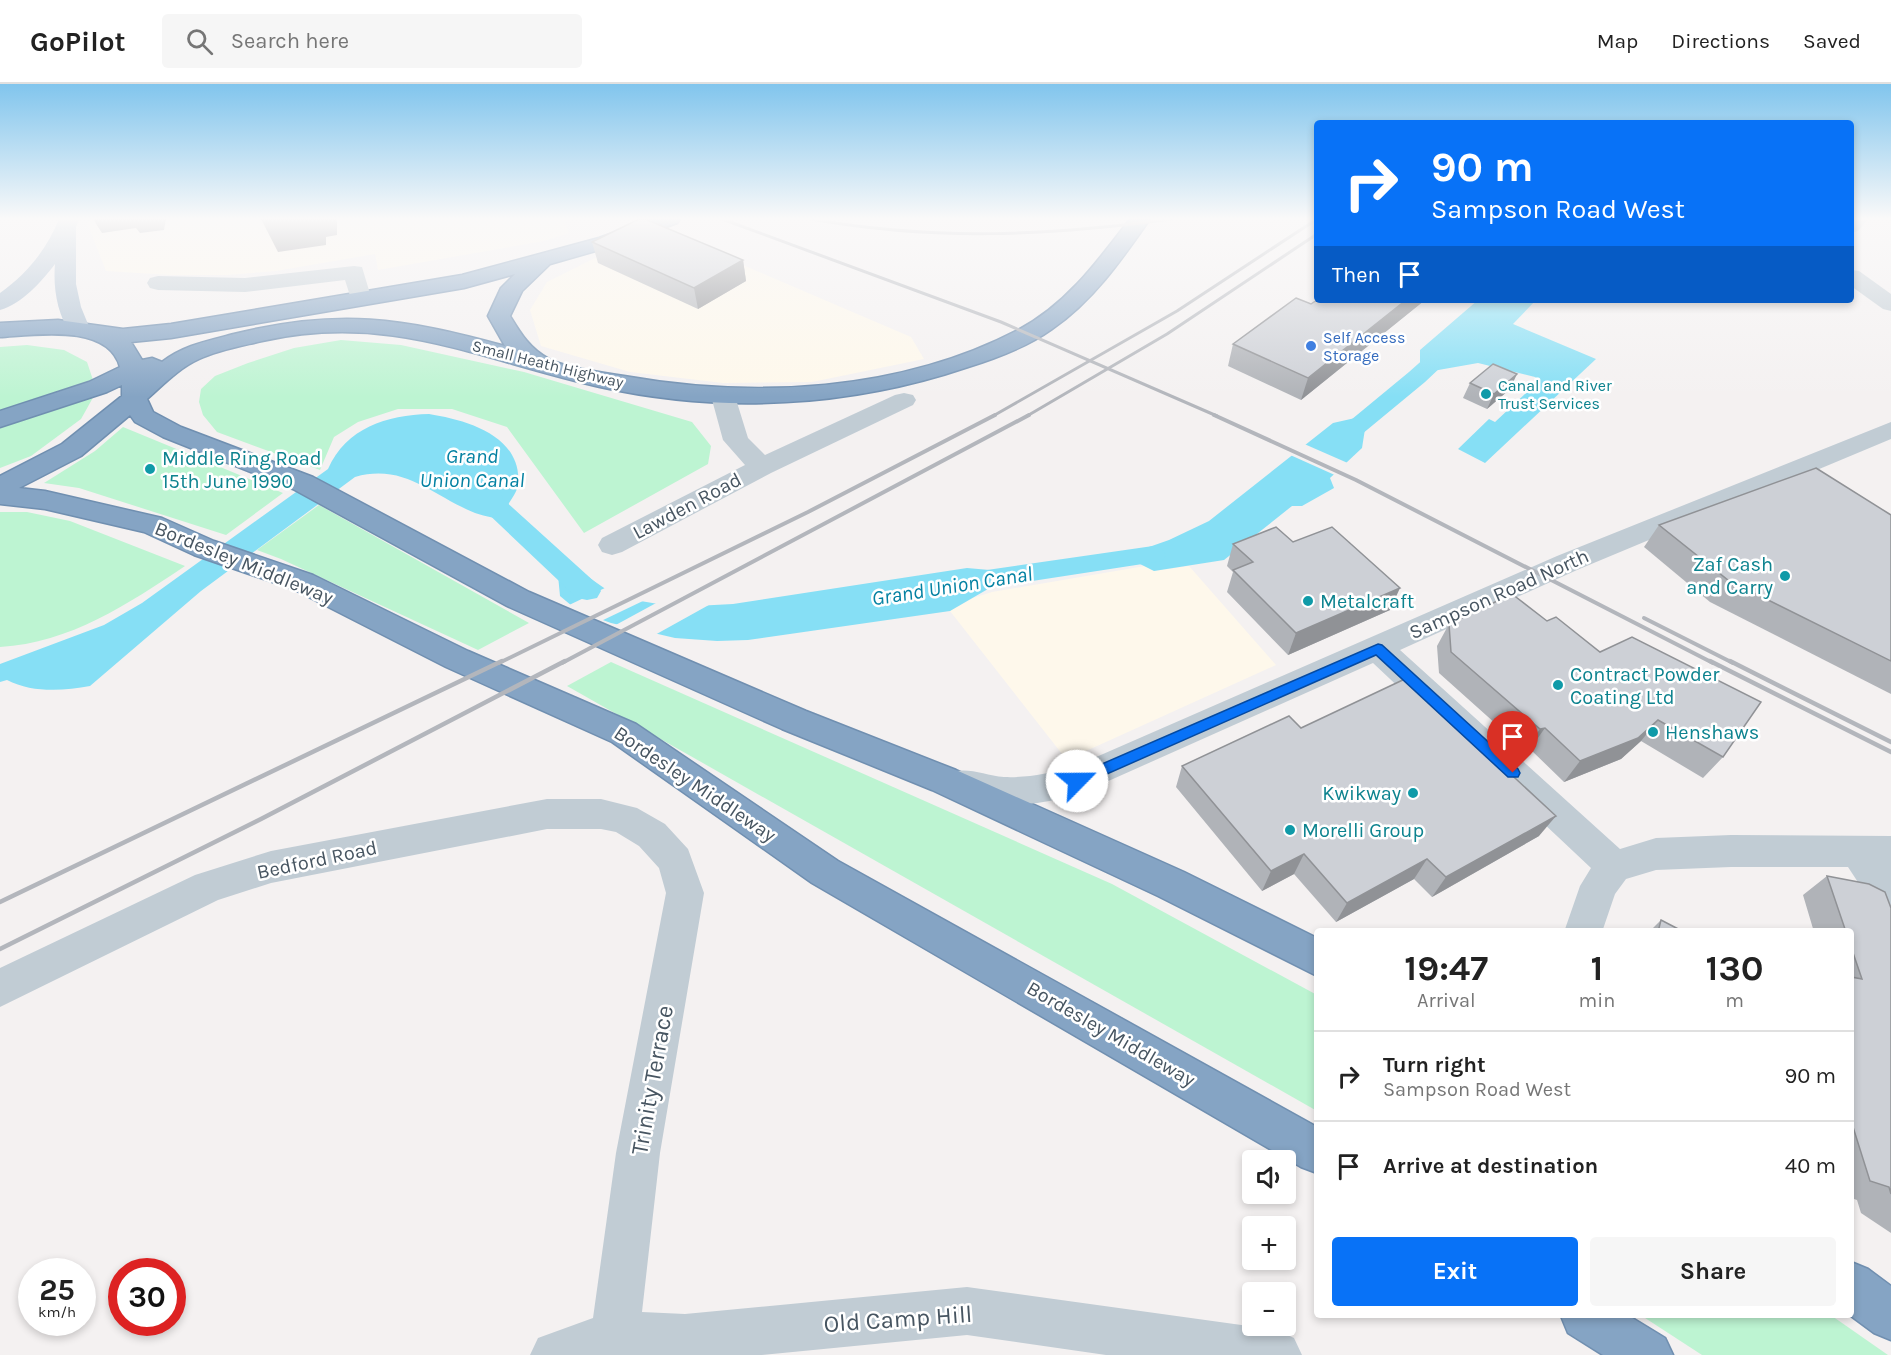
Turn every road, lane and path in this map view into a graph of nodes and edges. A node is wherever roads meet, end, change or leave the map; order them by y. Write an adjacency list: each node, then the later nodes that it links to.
1 (29, 278): 11 (main road)
2 (65, 278): 14 (main road)
3 (301, 278): 9 (street)
4 (356, 278): 10 (street)
5 (474, 278): 10 (highway)
6 (523, 278): 16 (highway)
7 (1095, 278): 18 (highway, Small Heath Highway)
8 (1854, 278): 12 (street)
9 (158, 283)
10 (360, 297): 14 (highway)
11 (0, 303)
12 (1891, 304)
13 (0, 330): 14 (highway)
14 (83, 330): 17 (highway)
15 (185, 356): 16 (highway, Small Heath Highway); 17 (highway); 19 (highway, Small Heath Highway)
16 (542, 364): 18 (highway, Small Heath Highway)
17 (133, 370): 19 (highway); 21 (highway)
18 (723, 396): 23 (street, Lawden Road)
19 (133, 399): 24 (highway, Small Heath Highway); 28 (highway)
20 (904, 400): 23 (street, Lawden Road)
21 (0, 419)
22 (1891, 430): 27 (street, Sampson Road North)
23 (762, 467): 26 (street, Lawden Road)
24 (0, 486)
25 (0, 495): 36 (highway, Bordesley Middleway)
26 (612, 546)
27 (1378, 648): 28 (street, Sampson Road North); 31 (street)
28 (944, 780): 34 (highway)
29 (652, 835): 35 (street, Bedford Road); 40 (street, Trinity Terrace)
30 (1875, 852): 31 (street); 32 (street)
31 (1614, 867): 33 (street)
32 (1891, 906)
33 (1584, 928)
34 (1314, 956)
35 (0, 988)
36 (1314, 1149)
37 (1854, 1288): 38 (highway)
38 (1891, 1316)
39 (1588, 1318): 44 (highway)
40 (615, 1336): 41 (street, Old Camp Hill); 42 (street, Old Camp Hill)
41 (685, 1346): 43 (street, Old Camp Hill)
42 (555, 1355)
43 (1277, 1355)
44 (1648, 1355)

